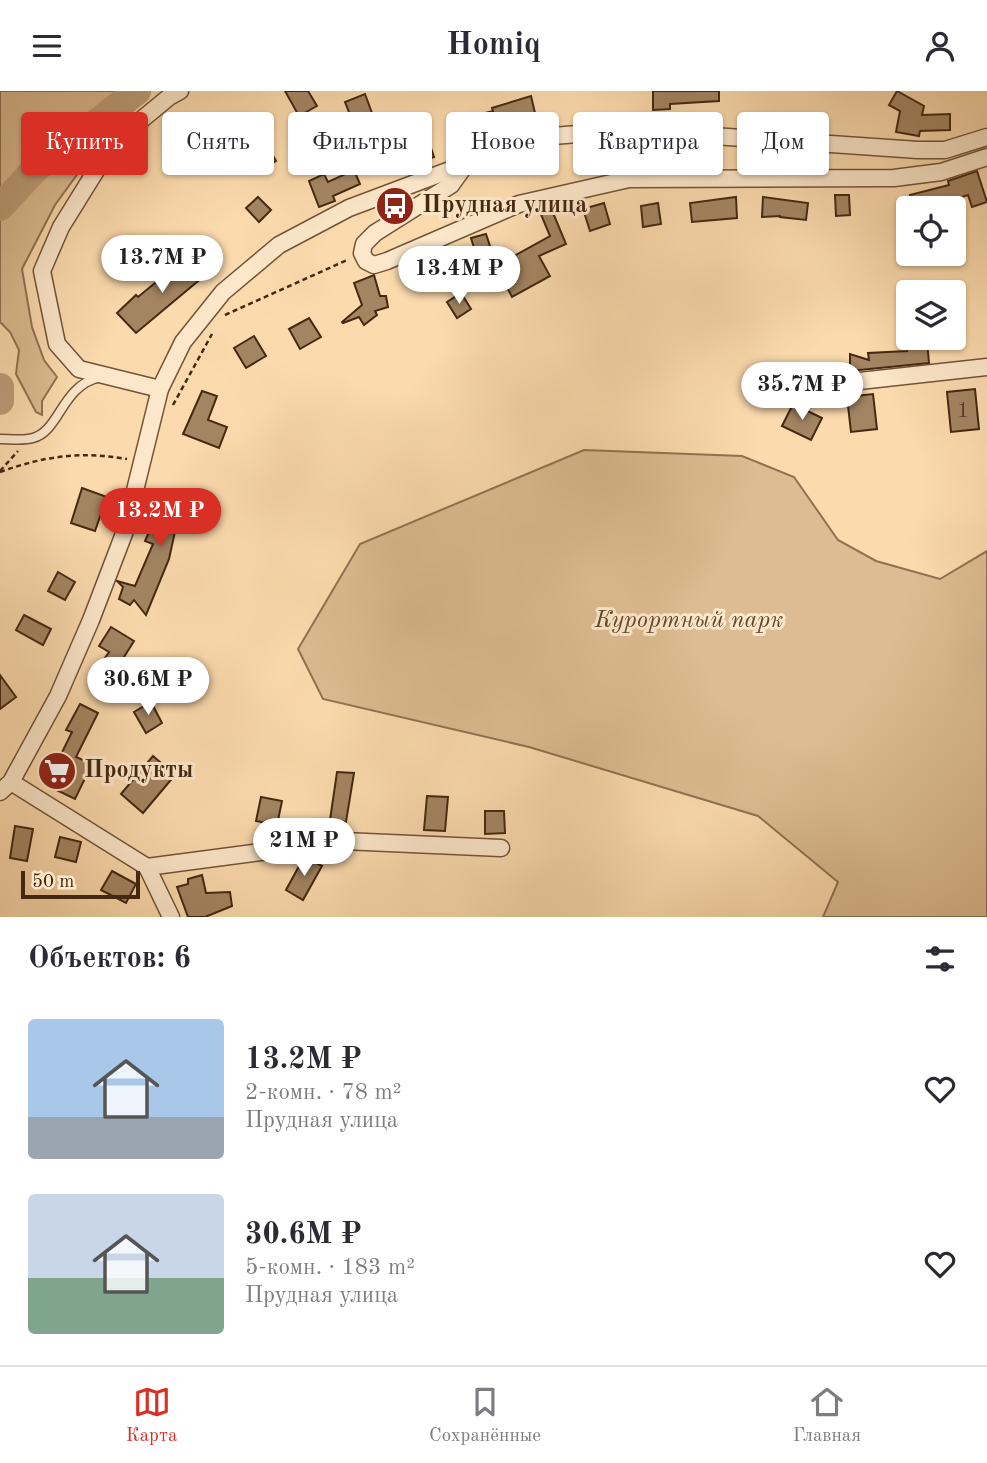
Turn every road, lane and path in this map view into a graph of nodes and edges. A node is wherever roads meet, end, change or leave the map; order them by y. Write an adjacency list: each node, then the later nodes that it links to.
1 (180, 91): 11 (street)
2 (559, 136): 3 (street)
3 (987, 137)
4 (987, 157): 7 (street)
5 (446, 171): 13 (street)
6 (460, 175): 7 (street)
7 (362, 253): 8 (path)
8 (221, 317)
9 (215, 328): 14 (path)
10 (987, 367): 12 (street)
11 (106, 375): 13 (street); 16 (lane)
12 (796, 388)
13 (160, 389): 17 (street)
14 (172, 407)
15 (0, 439): 16 (lane)
16 (31, 439): 18 (path)
17 (144, 461): 18 (path); 19 (street)
18 (0, 471)
19 (5, 787): 21 (street)
20 (501, 848): 21 (street)
21 (148, 867): 22 (street)
22 (171, 917)

